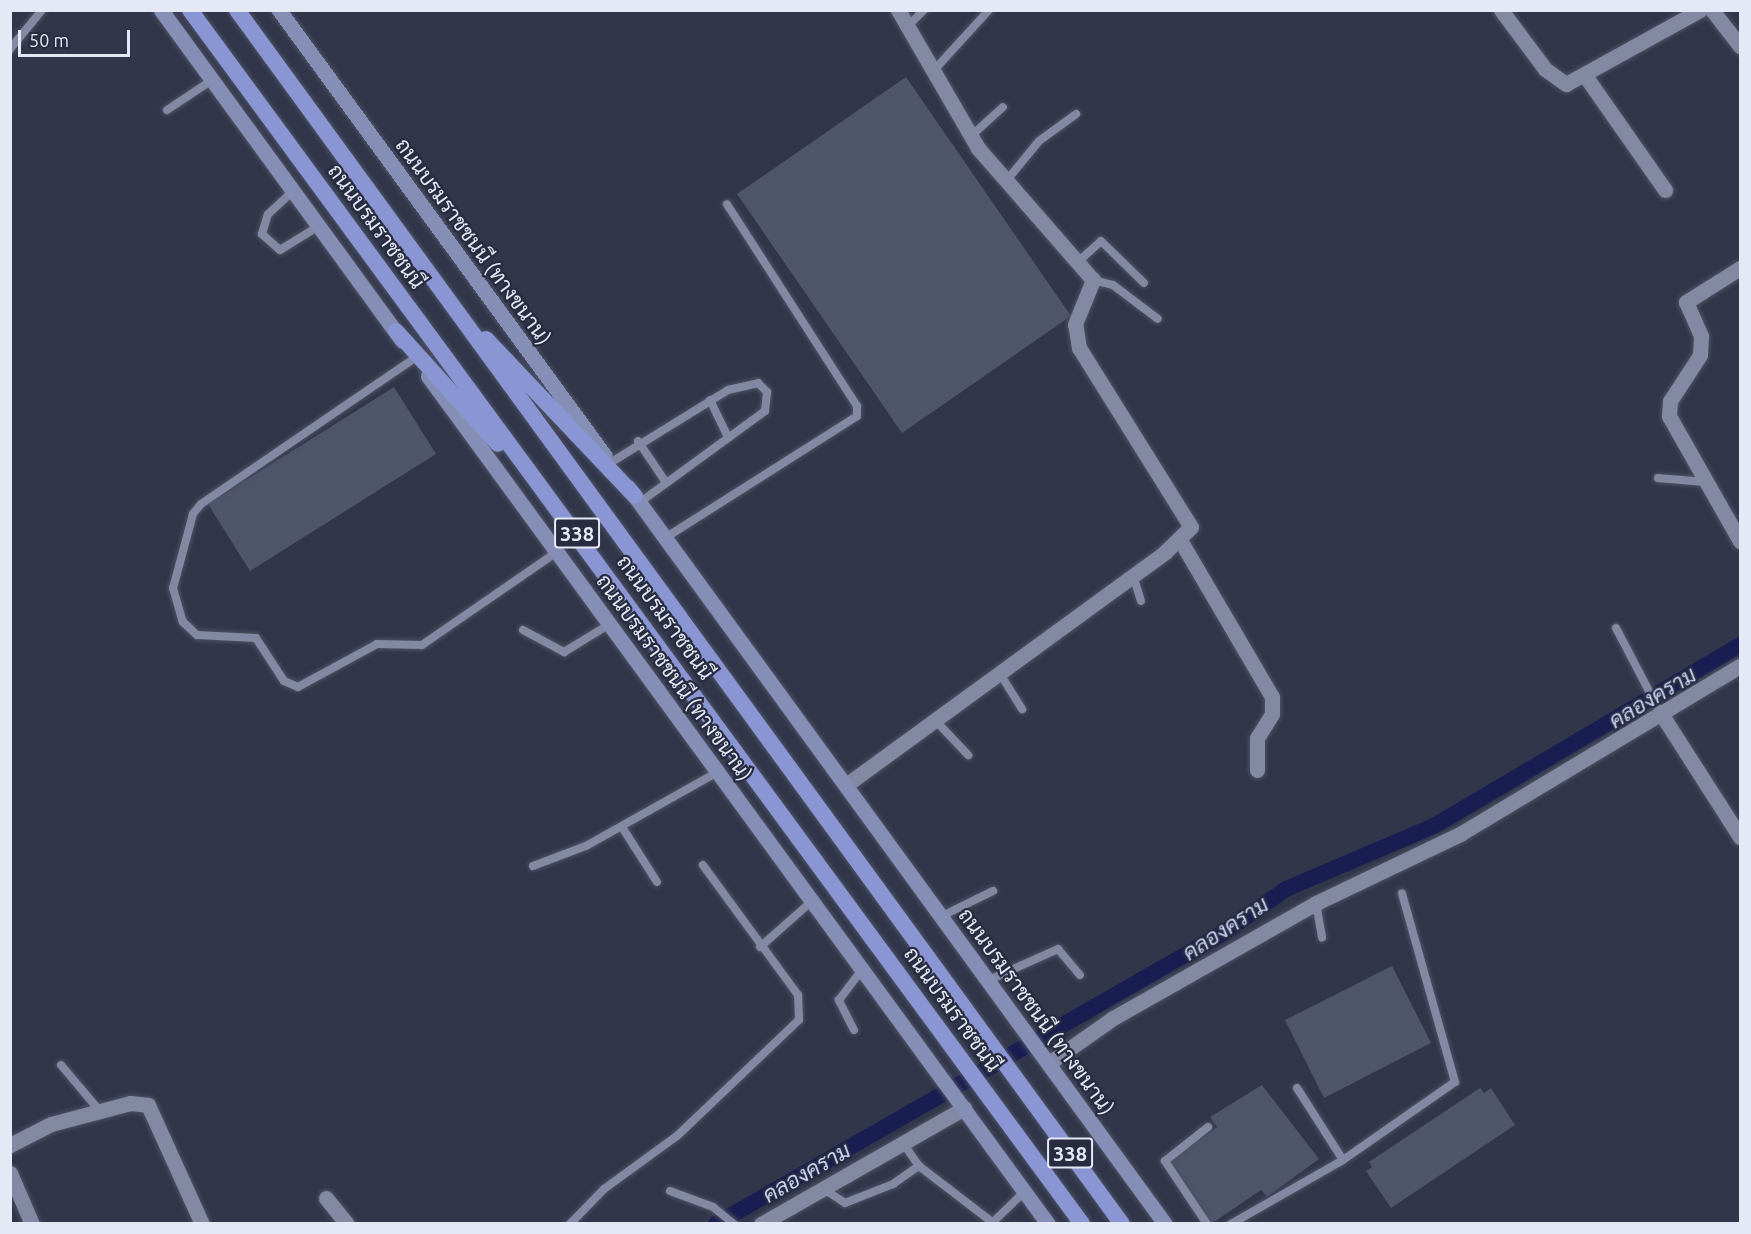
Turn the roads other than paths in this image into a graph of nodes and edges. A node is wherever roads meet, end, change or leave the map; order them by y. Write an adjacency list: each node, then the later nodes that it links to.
1 (42, 10): 14 (lane)
2 (161, 10): 17 (main road, ถนนบรมราชชนนี (ทางขนาน) / 338)
3 (190, 10): 43 (highway, ถนนบรมราชชนนี / 338)
4 (237, 10): 31 (highway, ถนนบรมราชชนนี / 338)
5 (279, 10): 38 (main road, ถนนบรมราชชนนี (ทางขนาน) / 338)
6 (898, 10): 12 (street)
7 (924, 10): 12 (lane)
8 (989, 10): 15 (lane)
9 (1501, 10): 16 (street)
10 (1700, 10): 16 (street)
11 (1712, 10): 13 (street)
12 (907, 27): 15 (street)
13 (1740, 46)
14 (10, 49)
15 (936, 68): 21 (street)
16 (1586, 77): 23 (street)
17 (212, 80): 19 (lane); 24 (main road, ถนนบรมราชชนนี (ทางขนาน) / 338)
18 (1003, 106): 21 (lane)
19 (167, 110)
20 (1076, 114): 22 (lane)
21 (971, 136): 22 (street)
22 (1007, 180): 27 (street)
23 (1665, 190)
24 (293, 191): 26 (main road, ถนนบรมราชชนนี (ทางขนาน) / 338); 26 (lane)
25 (727, 204): 44 (lane)
26 (319, 226): 33 (main road, ถนนบรมราชชนนี (ทางขนาน) / 338)
27 (1080, 260): 29 (street); 30 (lane)
28 (1740, 268): 41 (street)
29 (1093, 280): 32 (lane); 45 (street)
30 (1144, 283)
31 (461, 317): 42 (highway); 102 (highway, ถนนบรมราชชนนี / 338)
32 (1158, 319)
33 (396, 331): 34 (main road, ถนนบรมราชชนนี (ทางขนาน) / 338); 43 (highway)
34 (415, 358): 47 (main road, ถนนบรมราชชนนี (ทางขนาน) / 338); 47 (lane)
35 (710, 400): 36 (lane); 36 (lane); 37 (lane)
36 (728, 437): 40 (lane)
37 (638, 441): 38 (lane); 40 (lane)
38 (610, 463): 42 (main road, ถนนบรมราชชนนี (ทางขนาน) / 338)
39 (1658, 478): 41 (lane)
40 (665, 481): 42 (lane)
41 (1705, 482): 46 (street)
42 (637, 499): 44 (main road, ถนนบรมราชชนนี (ทางขนาน) / 338)
43 (558, 508): 101 (highway, ถนนบรมราชชนนี / 338)
44 (665, 538): 61 (main road, ถนนบรมราชชนนี (ทางขนาน) / 338)
45 (1180, 540): 48 (street); 59 (street)
46 (1740, 541)
47 (557, 552): 50 (main road, ถนนบรมราชชนนี (ทางขนาน) / 338)
48 (1133, 575): 49 (lane); 54 (street)
49 (1141, 601)
50 (610, 624): 52 (lane); 60 (main road, ถนนบรมราชชนนี (ทางขนาน) / 338)
51 (1616, 628): 56 (lane)
52 (523, 630)
53 (1740, 666): 56 (street)
54 (998, 670): 55 (lane); 57 (street)
55 (1022, 709)
56 (1658, 709): 63 (street); 70 (street)
57 (934, 718): 58 (lane); 61 (street)
58 (968, 755)
59 (1257, 770)
60 (718, 772): 62 (lane); 69 (main road, ถนนบรมราชชนนี (ทางขนาน) / 338)
61 (846, 785): 71 (main road, ถนนบรมราชชนนี (ทางขนาน) / 338)
62 (622, 827): 65 (lane); 66 (lane)
63 (1740, 837)
64 (703, 865): 73 (lane)
65 (533, 866)
66 (657, 882)
67 (993, 891): 71 (lane)
68 (1402, 893): 86 (lane)
69 (812, 901): 73 (lane); 74 (main road, ถนนบรมราชชนนี (ทางขนาน) / 338)
70 (1316, 903): 72 (lane); 78 (street)
71 (942, 916): 76 (main road, ถนนบรมราชชนนี (ทางขนาน) / 338)
72 (1322, 937)
73 (760, 947): 97 (lane)
74 (862, 969): 77 (lane); 81 (main road, ถนนบรมราชชนนี (ทางขนาน) / 338)
75 (1080, 975): 76 (lane)
76 (989, 981): 78 (main road, ถนนบรมราชชนนี (ทางขนาน) / 338)
77 (854, 1030)
78 (1048, 1062): 103 (main road, ถนนบรมราชชนนี (ทางขนาน) / 338)
79 (61, 1065): 82 (lane)
80 (1297, 1088): 86 (lane)
81 (962, 1105): 84 (street); 91 (main road, ถนนบรมราชชนนี (ทางขนาน) / 338)
82 (99, 1110): 85 (street); 95 (street)
83 (1208, 1127): 104 (lane)
84 (902, 1142): 87 (lane); 89 (street)
85 (10, 1145)
86 (1343, 1160): 105 (lane)
87 (919, 1166): 89 (lane); 93 (lane)
88 (10, 1173): 94 (street)
89 (822, 1188): 99 (street)
90 (669, 1191): 98 (lane)
91 (1026, 1191): 93 (lane); 100 (main road, ถนนบรมราชชนนี (ทางขนาน) / 338)
92 (326, 1198): 96 (street)
93 (992, 1223)
94 (32, 1224)
95 (202, 1224)
96 (347, 1224)
97 (570, 1224)
98 (734, 1224)
99 (761, 1224)
100 (1048, 1224)
101 (1082, 1224)
102 (1122, 1224)
103 (1165, 1224)
104 (1207, 1224)
105 (1231, 1224)

